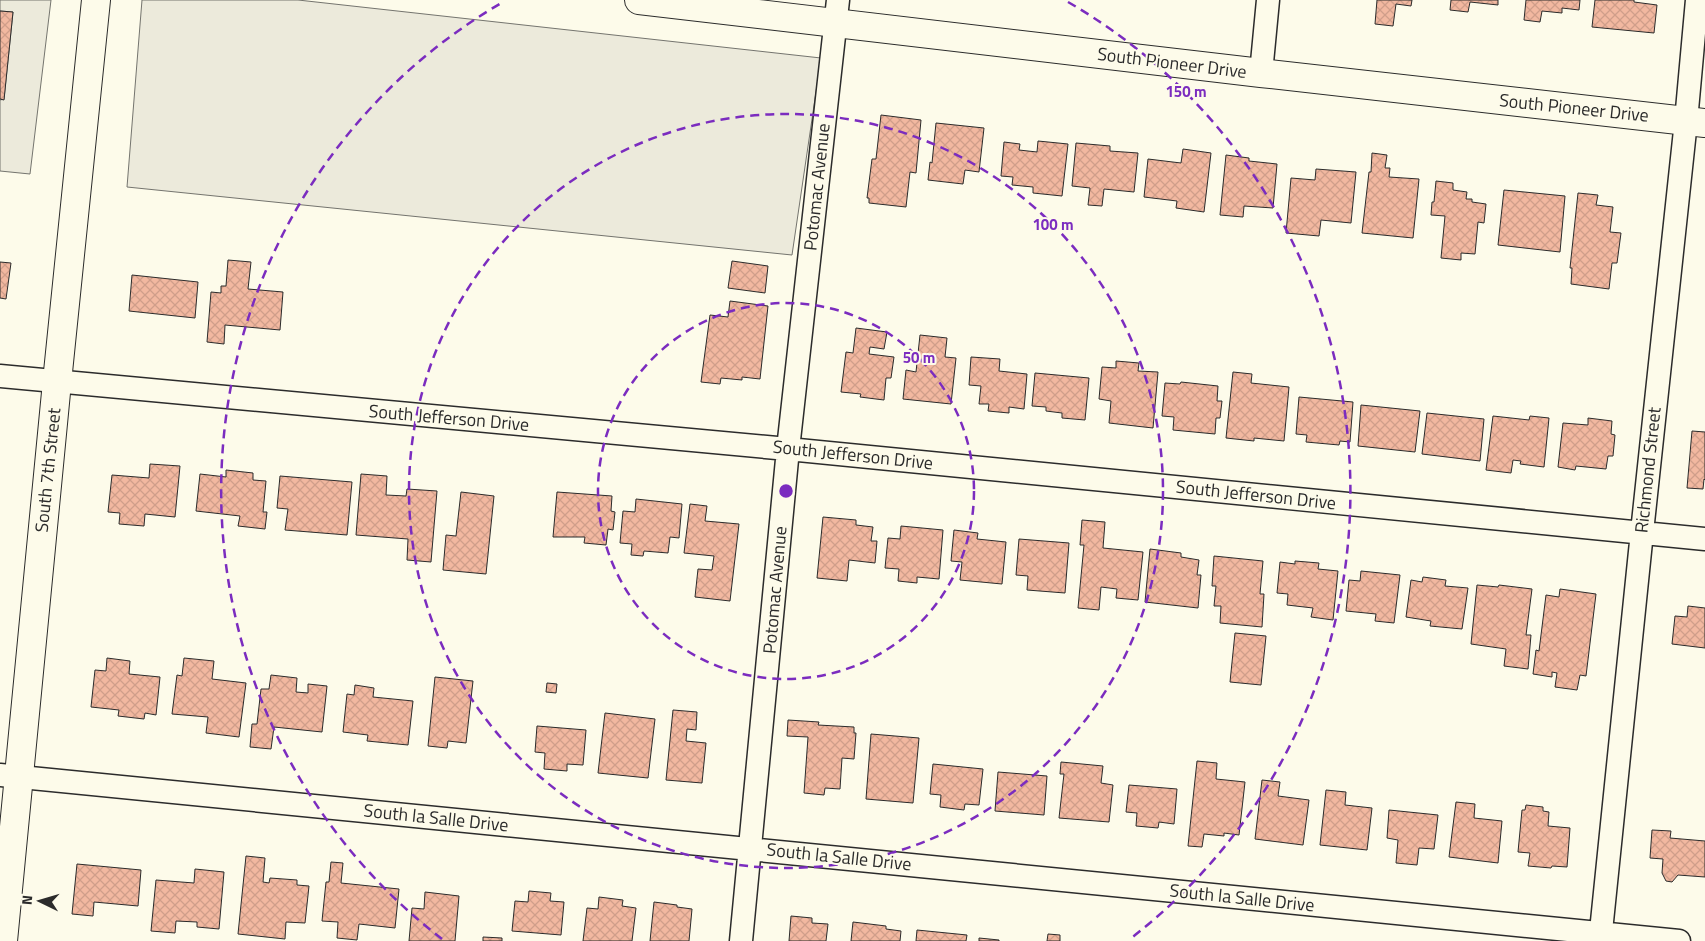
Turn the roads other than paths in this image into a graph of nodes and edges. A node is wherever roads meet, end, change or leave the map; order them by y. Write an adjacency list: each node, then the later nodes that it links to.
1 (96, 0): 9 (street, South 7th Street)
2 (639, 0): 5 (street, South Pioneer Drive)
3 (1268, 0): 6 (street)
4 (1697, 0): 7 (street, Richmond Street)
5 (836, 12): 6 (street, South Pioneer Drive); 10 (street, Potomac Avenue)
6 (1261, 73): 7 (street, South Pioneer Drive)
7 (1696, 122): 11 (street, Richmond Street)
8 (0, 376): 9 (street, South Jefferson Drive)
9 (57, 382): 10 (street, South Jefferson Drive); 13 (street, South 7th Street)
10 (788, 449): 11 (street, South Jefferson Drive); 14 (street, Potomac Avenue)
11 (1642, 532): 12 (street, South Jefferson Drive); 15 (street, Richmond Street)
12 (1705, 539)
13 (9, 776): 14 (street, South la Salle Drive); 16 (street, South 7th Street)
14 (751, 849): 15 (street, South la Salle Drive); 17 (street, Potomac Avenue)
15 (1601, 937): 18 (street, South la Salle Drive)
16 (3, 941)
17 (742, 941)
18 (1679, 941)

